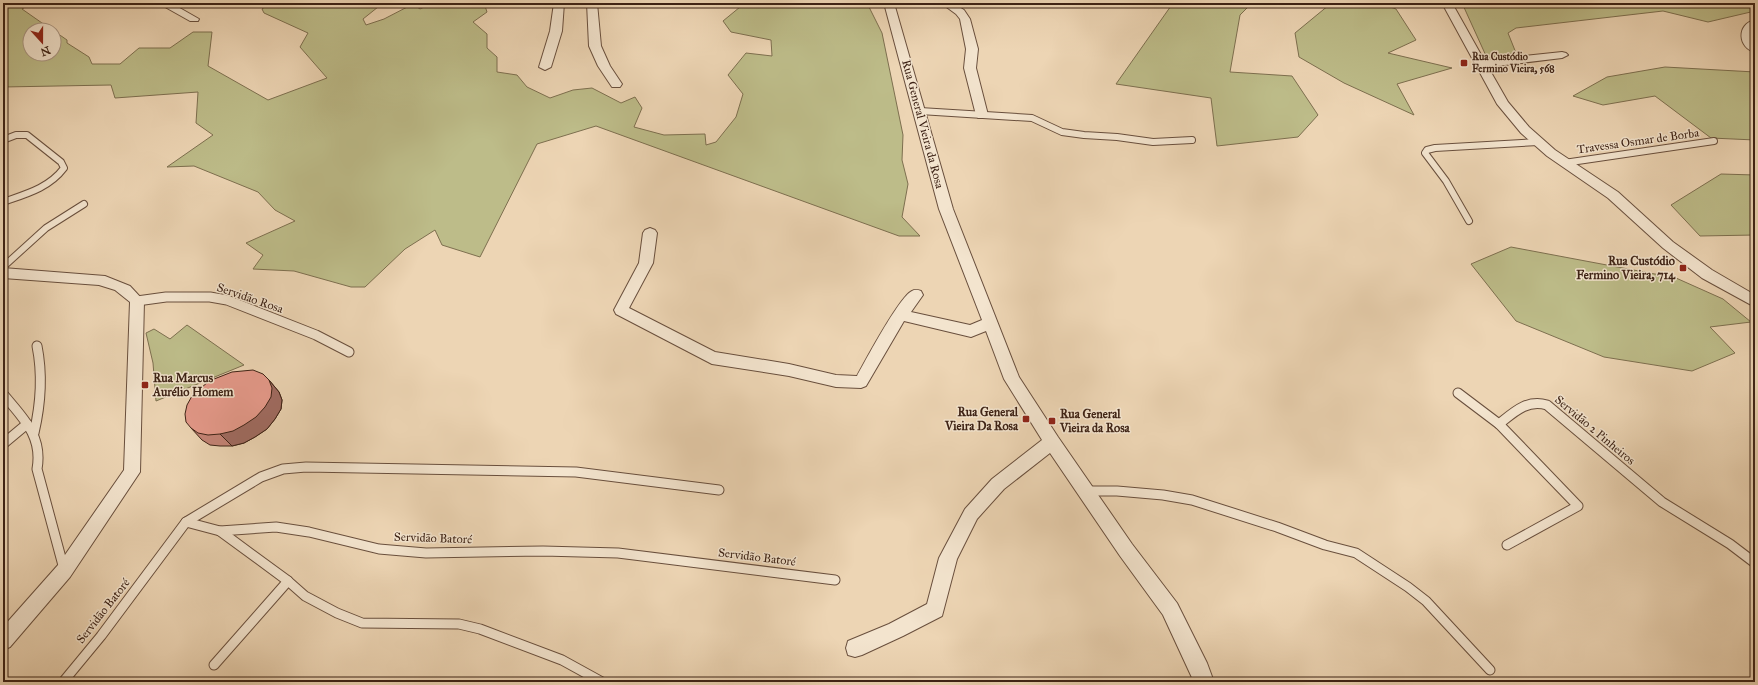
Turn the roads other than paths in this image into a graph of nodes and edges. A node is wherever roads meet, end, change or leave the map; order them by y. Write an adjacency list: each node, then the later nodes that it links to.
1 (163, 3): 7 (street)
2 (559, 3): 12 (street)
3 (592, 3): 13 (street)
4 (888, 3): 14 (street, Rua General Vieira da Rosa)
5 (946, 3): 15 (street)
6 (1447, 3): 11 (street)
7 (194, 19)
8 (1755, 23): 9 (street)
9 (1755, 49)
10 (1562, 55): 11 (street)
11 (1481, 64): 19 (street)
12 (545, 67)
13 (616, 84)
14 (920, 111): 15 (lane); 31 (street, Rua General Vieira da Rosa)
15 (982, 115): 17 (lane)
16 (3, 140): 21 (lane)
17 (1192, 140)
18 (1714, 141): 20 (lane, Travessa Osmar de Borba)
19 (1538, 142): 20 (street); 23 (lane)
20 (1564, 162): 29 (street)
21 (3, 202)
22 (84, 204): 25 (lane)
23 (1469, 221)
24 (650, 233): 30 (street)
25 (3, 268)
26 (3, 273): 28 (street)
27 (916, 295): 30 (street)
28 (137, 301): 33 (lane, Servidão Rosa); 47 (street)
29 (1755, 302)
30 (900, 315): 31 (street)
31 (990, 322): 39 (street, Rua General Vieira da Rosa)
32 (37, 346): 38 (lane)
33 (349, 352)
34 (1458, 392): 37 (lane)
35 (3, 394): 36 (lane)
36 (27, 424): 38 (lane); 40 (lane)
37 (1499, 424): 45 (lane); 46 (lane, Servidão 2 Pinheiros)
38 (34, 433): 47 (lane)
39 (1052, 442): 42 (street, Rua General Vieira da Rosa); 51 (street)
40 (3, 444)
41 (719, 490): 43 (lane)
42 (1085, 491): 53 (lane); 56 (street, Rua General Vieira da Rosa)
43 (186, 522): 44 (lane, Servidão Batoré); 54 (lane, Servidão Batoré)
44 (220, 531): 48 (lane, Servidão Batoré); 49 (lane)
45 (1507, 545)
46 (1755, 563)
47 (64, 571): 50 (street)
48 (835, 580)
49 (288, 581): 52 (lane); 55 (lane)
50 (3, 640)
51 (855, 648)
52 (214, 665)
53 (1490, 670)
54 (63, 682)
55 (602, 682)
56 (1204, 682)

